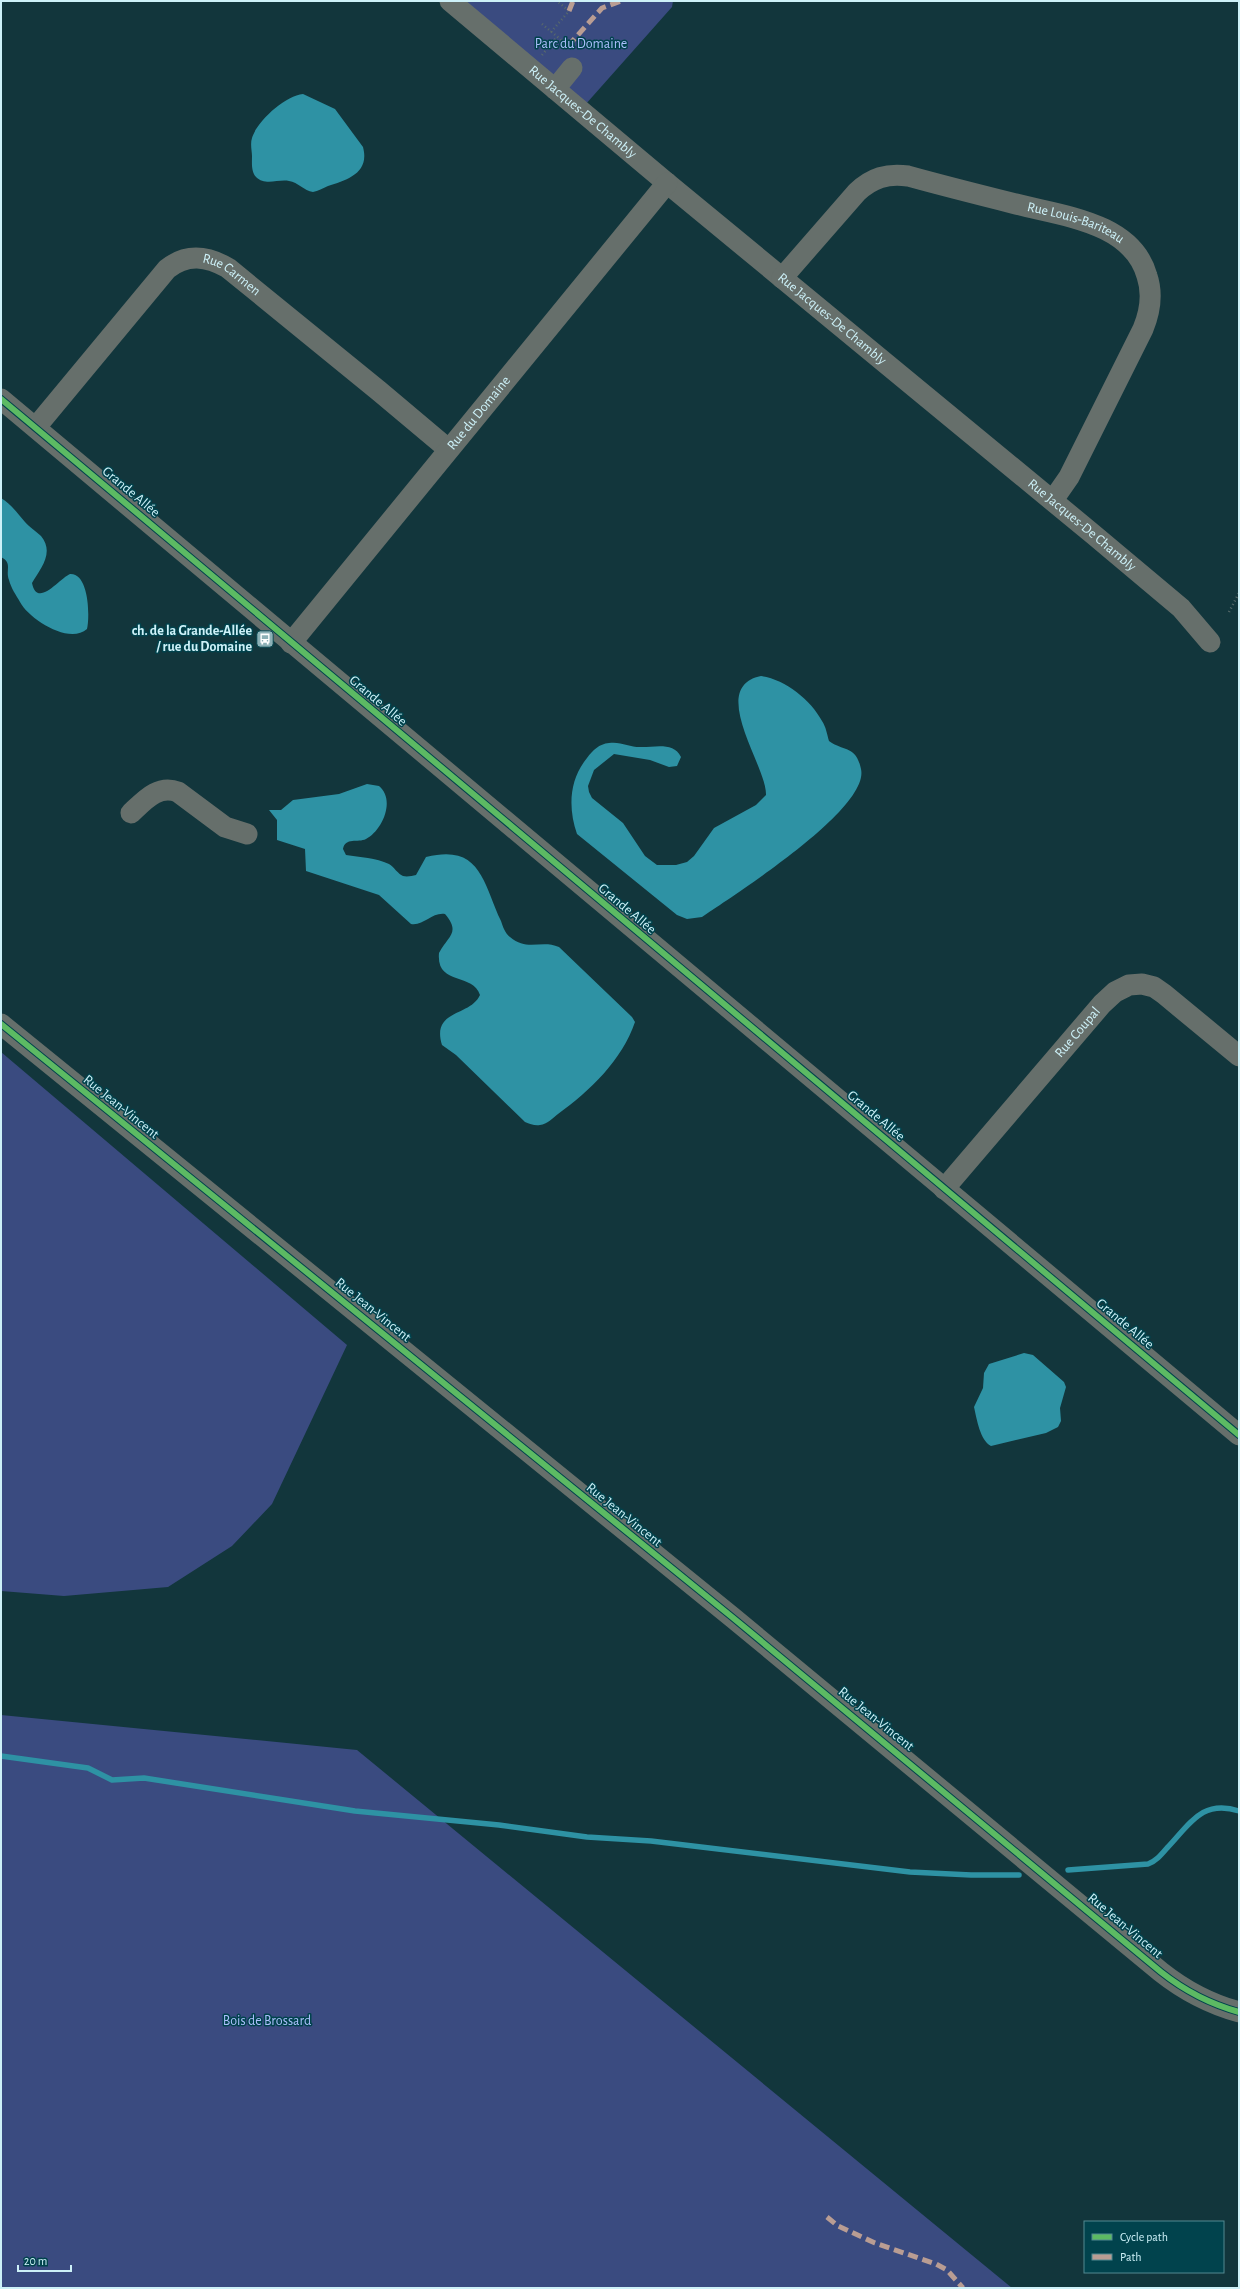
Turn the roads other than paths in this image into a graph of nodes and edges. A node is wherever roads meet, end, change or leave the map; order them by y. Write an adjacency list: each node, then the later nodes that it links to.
1 (450, 1): 3 (street, Rue Jacques-De Chambly)
2 (573, 59): 3 (street)
3 (555, 89): 4 (street, Rue Jacques-De Chambly)
4 (667, 183): 5 (street, Rue Jacques-De Chambly); 8 (street, Rue du Domaine)
5 (782, 278): 9 (street, Rue Jacques-De Chambly); 9 (street, Rue Louis-Bariteau)
6 (1, 400): 7 (street, Grande Allée)
7 (36, 428): 8 (street, Rue Carmen); 11 (street, Grande Allée)
8 (448, 450): 11 (street, Rue du Domaine)
9 (1053, 500): 10 (street, Rue Jacques-De Chambly)
10 (1210, 642)
11 (290, 643): 16 (street, Grande Allée)
12 (130, 813): 13 (street)
13 (247, 834)
14 (1, 1024): 18 (street, Rue Jean-Vincent)
15 (1239, 1056): 16 (street, Rue Coupal)
16 (944, 1189): 17 (street, Grande Allée)
17 (1239, 1435)
18 (1239, 2012)

